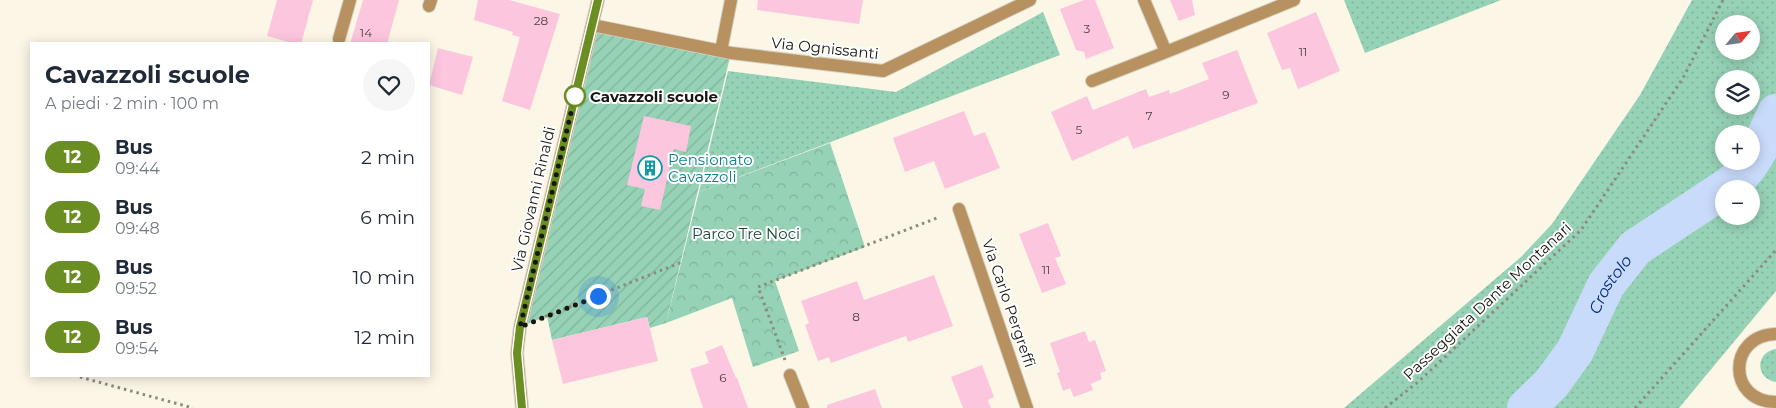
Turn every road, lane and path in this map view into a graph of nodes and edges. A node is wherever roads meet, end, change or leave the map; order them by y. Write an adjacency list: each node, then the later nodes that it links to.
1 (350, 0): 9 (street)
2 (598, 0): 8 (street, Via Giovanni Rinaldi)
3 (731, 0): 10 (street)
4 (1030, 0): 10 (street, Via Ognissanti)
5 (1144, 0): 11 (street)
6 (1294, 0): 11 (street)
7 (1723, 0): 26 (path, Passeggiata Dante Montanari)
8 (592, 25): 10 (street, Via Ognissanti); 17 (street, Via Giovanni Rinaldi)
9 (339, 40)
10 (721, 51)
11 (1166, 52): 12 (street)
12 (1092, 82)
13 (959, 209): 25 (street, Via Carlo Pergreffi)
14 (937, 218): 19 (path)
15 (1776, 250): 27 (path)
16 (682, 262): 17 (path)
17 (520, 327): 23 (street, Via Giovanni Rinaldi)
18 (1776, 334): 21 (street)
19 (790, 375): 24 (street)
20 (80, 377): 22 (path)
21 (1776, 402)
22 (193, 408)
23 (522, 408)
24 (803, 408)
25 (1027, 408)
26 (1385, 408)
27 (1634, 408)

